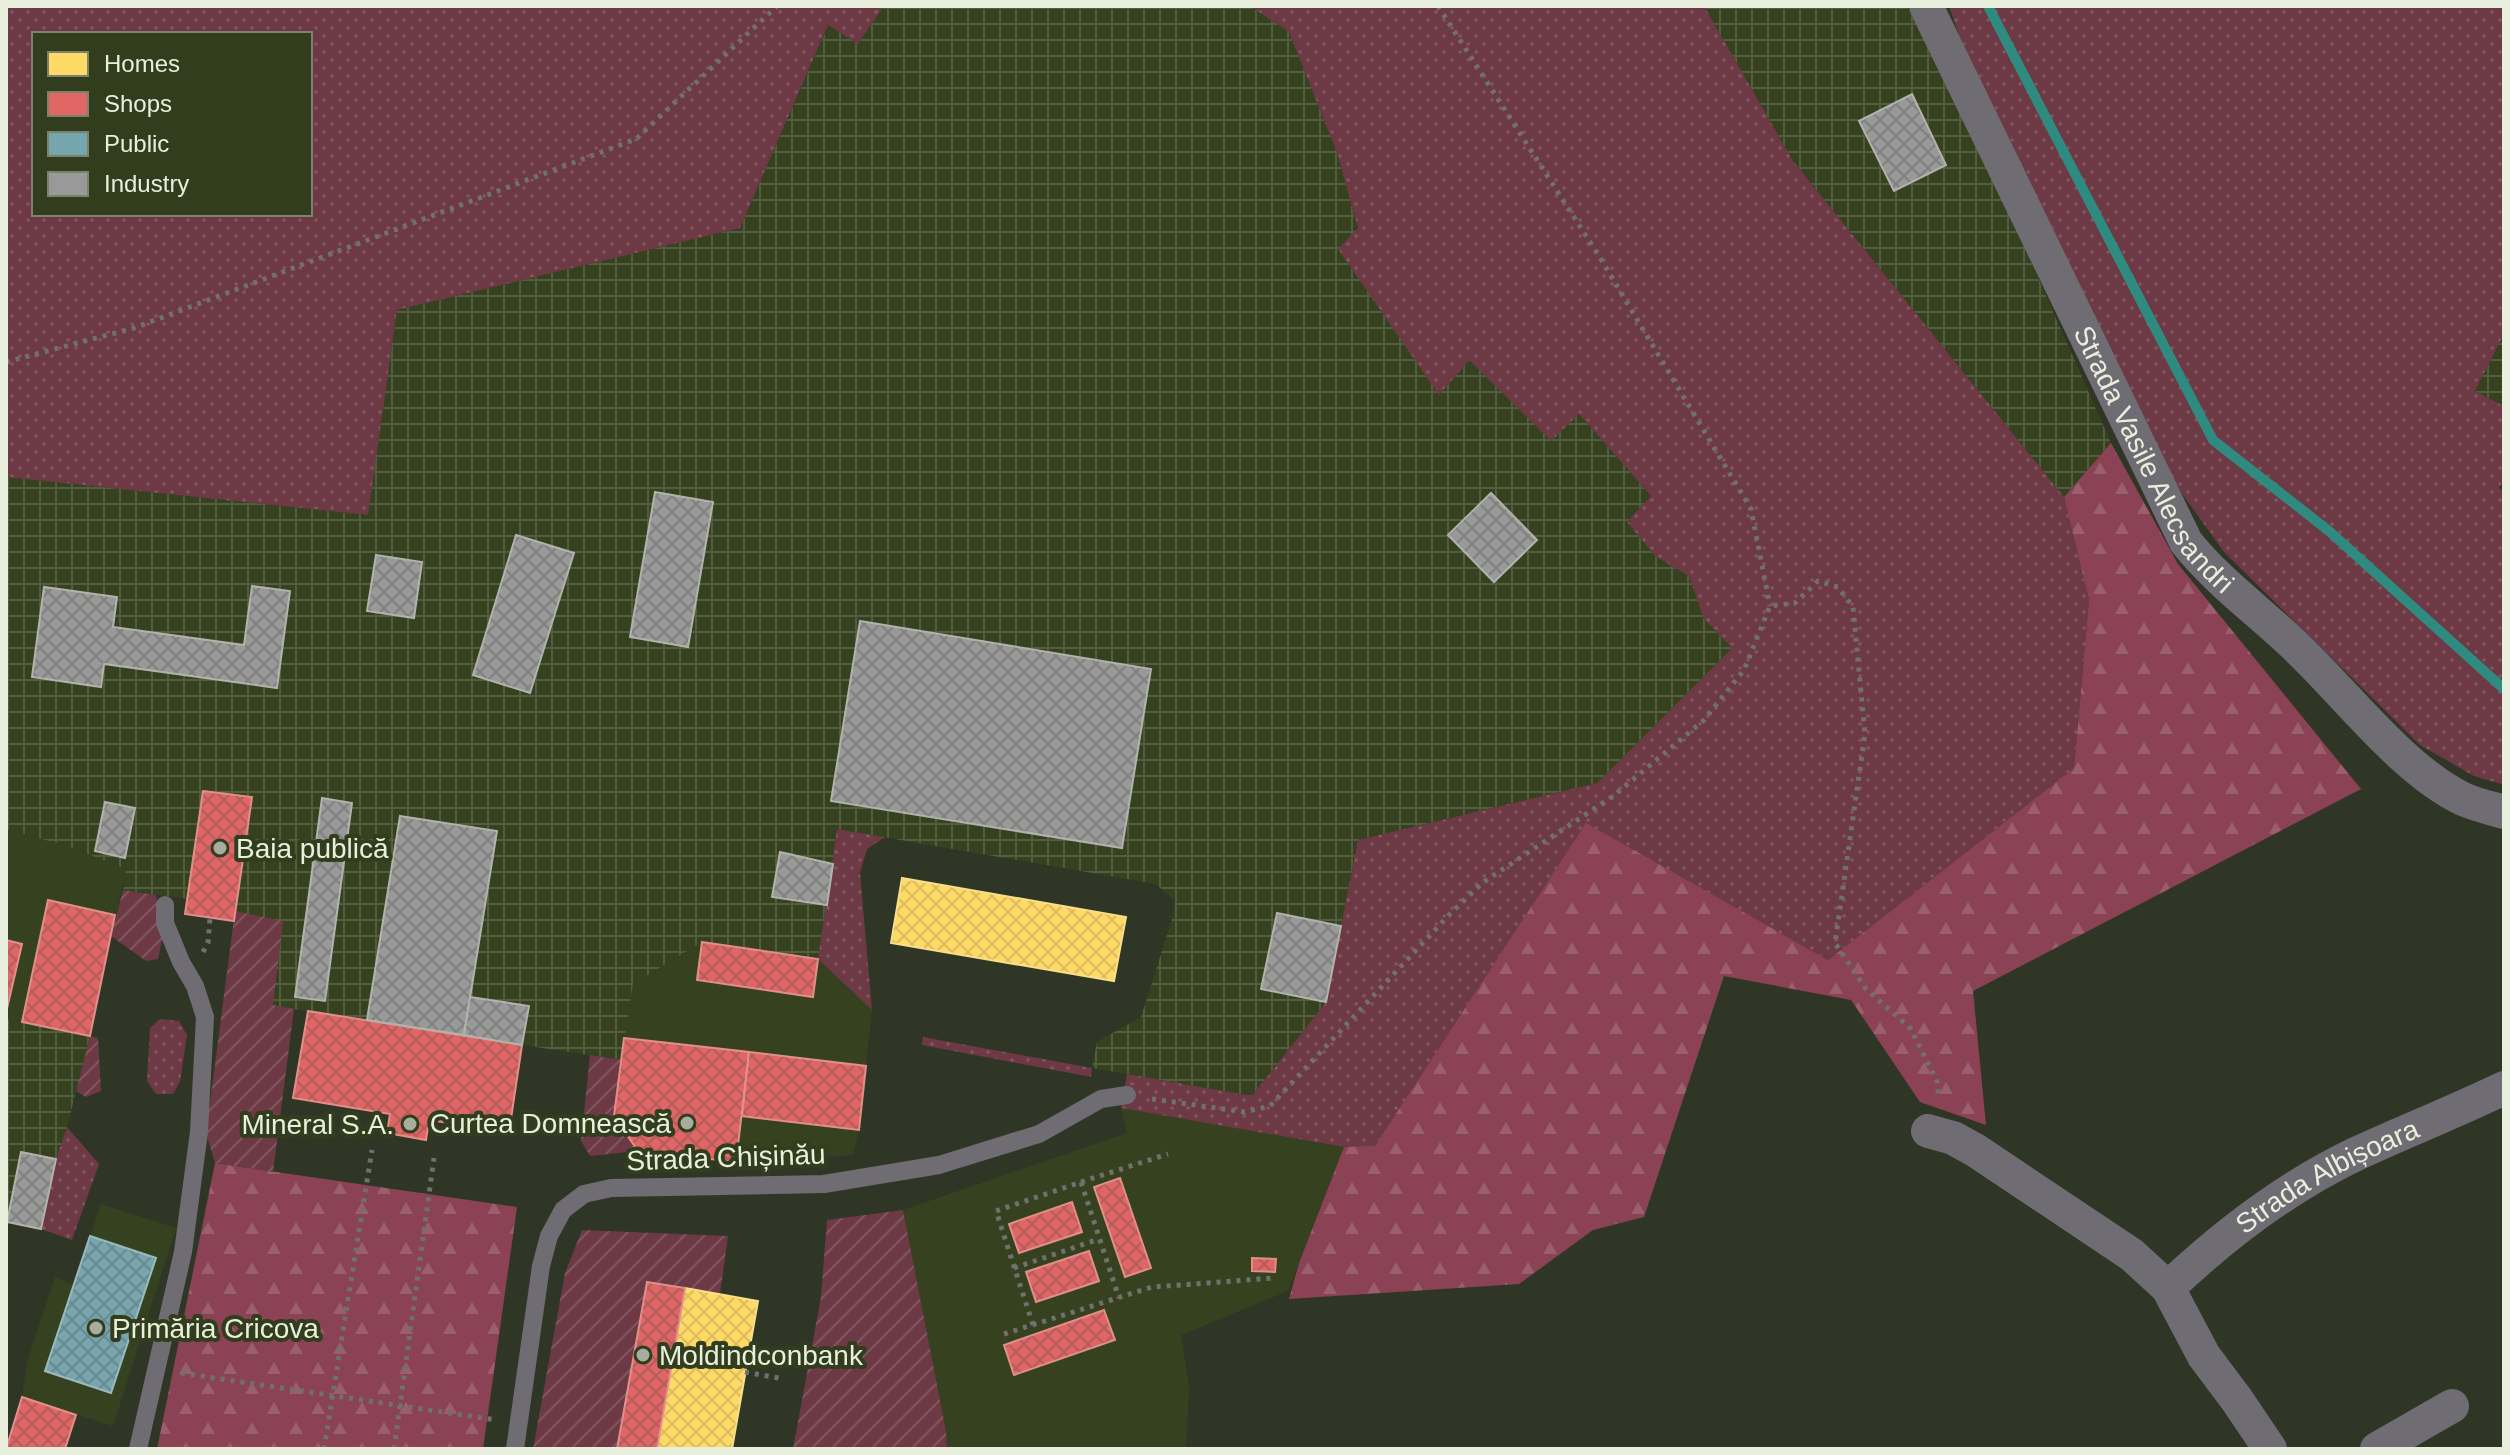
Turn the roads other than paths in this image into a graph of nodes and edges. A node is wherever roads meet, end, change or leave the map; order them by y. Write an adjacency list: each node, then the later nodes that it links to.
1 (1926, 6): 2 (street, Strada Vasile Alecsandri)
2 (2504, 812)
3 (165, 905): 9 (lane)
4 (2504, 1088): 7 (street, Strada Albișoara)
5 (1127, 1095): 10 (lane, Strada Chișinău)
6 (1935, 1133): 7 (street)
7 (2168, 1288): 11 (street)
8 (2452, 1406): 12 (street)
9 (138, 1449)
10 (515, 1449)
11 (2270, 1449)
12 (2377, 1449)

